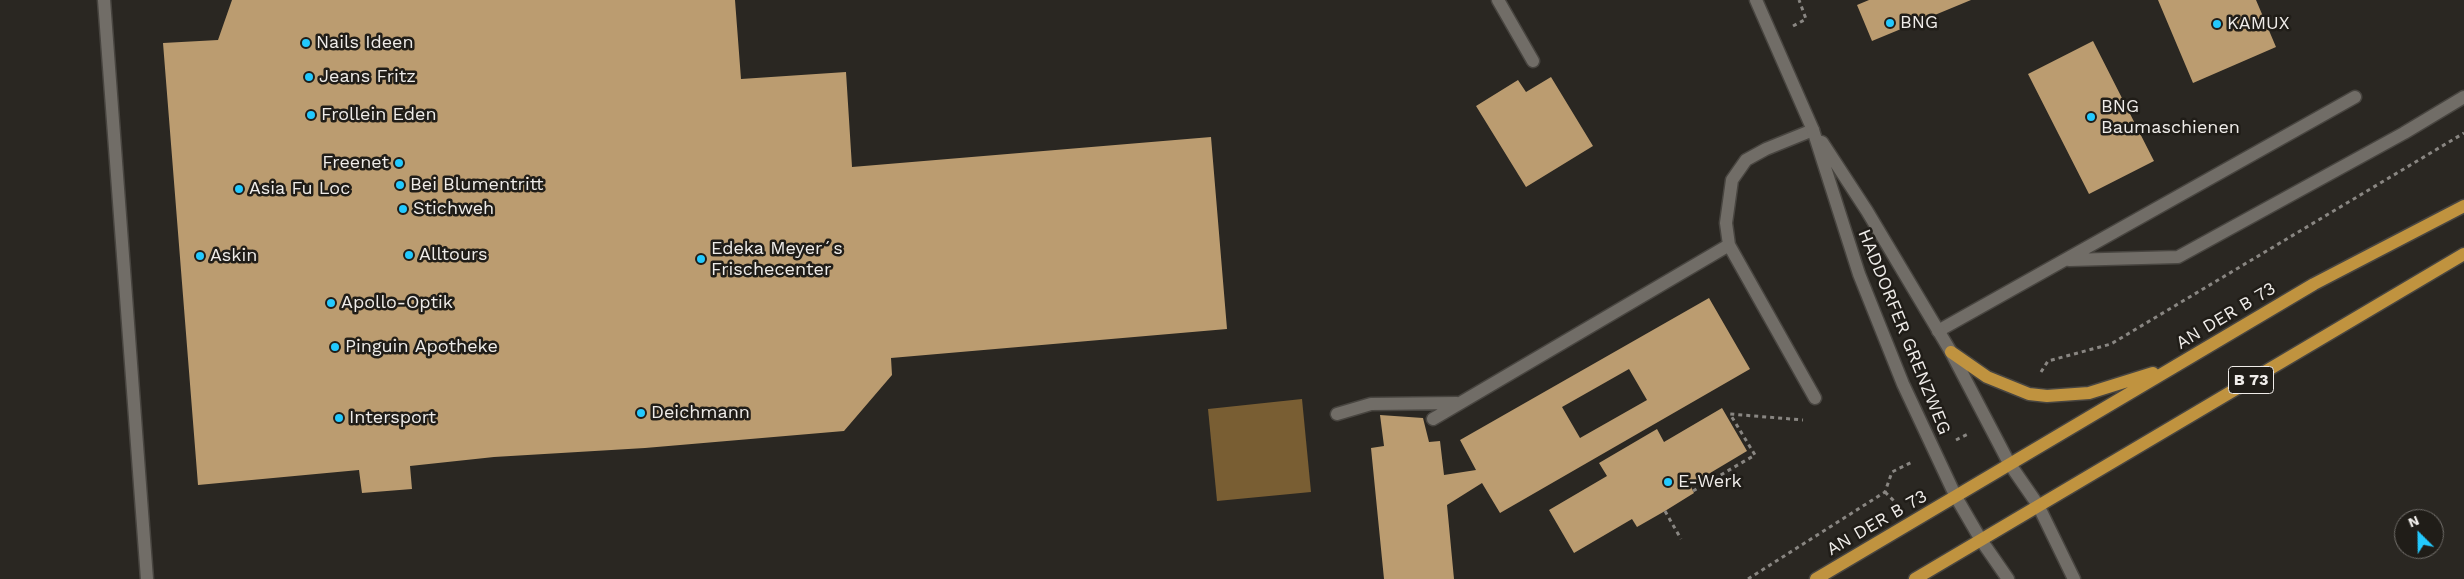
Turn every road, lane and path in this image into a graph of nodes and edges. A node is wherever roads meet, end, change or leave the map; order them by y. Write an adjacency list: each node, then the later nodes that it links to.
1 (104, 0): 33 (street)
2 (1498, 0): 6 (street)
3 (1756, 0): 9 (street, HADDORFER GRENZWEG)
4 (1799, 0): 5 (path)
5 (1806, 19)
6 (1533, 61)
7 (2355, 96): 14 (street)
8 (2464, 97): 14 (street)
9 (1813, 130): 12 (street); 15 (street, HADDORFER GRENZWEG); 25 (street, HADDORFER GRENZWEG)
10 (2464, 133): 18 (path)
11 (2464, 206): 17 (main road, AN DER B 73)
12 (1729, 245): 19 (street); 20 (street)
13 (2464, 254): 29 (main road, B 73)
14 (2066, 260): 15 (street)
15 (1938, 330): 16 (street, HADDORFER GRENZWEG)
16 (1951, 352): 18 (main road); 24 (street, HADDORFER GRENZWEG)
17 (2174, 366): 18 (main road); 26 (main road, AN DER B 73)
18 (2029, 394)
19 (1815, 398)
20 (1460, 403): 21 (street); 22 (street)
21 (1336, 414)
22 (1433, 419)
23 (1809, 421): 27 (path)
24 (1988, 425): 25 (path); 26 (street, HADDORFER GRENZWEG)
25 (1933, 450): 28 (street, HADDORFER GRENZWEG); 34 (path)
26 (2009, 463): 28 (main road, AN DER B 73); 29 (street, HADDORFER GRENZWEG)
27 (1693, 491)
28 (1956, 496): 32 (street, HADDORFER GRENZWEG); 35 (main road, AN DER B 73)
29 (2038, 505): 32 (main road, B 73); 38 (street, HADDORFER GRENZWEG)
30 (1665, 511): 31 (path)
31 (1682, 539)
32 (1981, 540): 36 (main road, B 73); 37 (street, HADDORFER GRENZWEG)
33 (146, 579)
34 (1748, 579)
35 (1816, 579)
36 (1915, 579)
37 (2008, 579)
38 (2074, 579)

